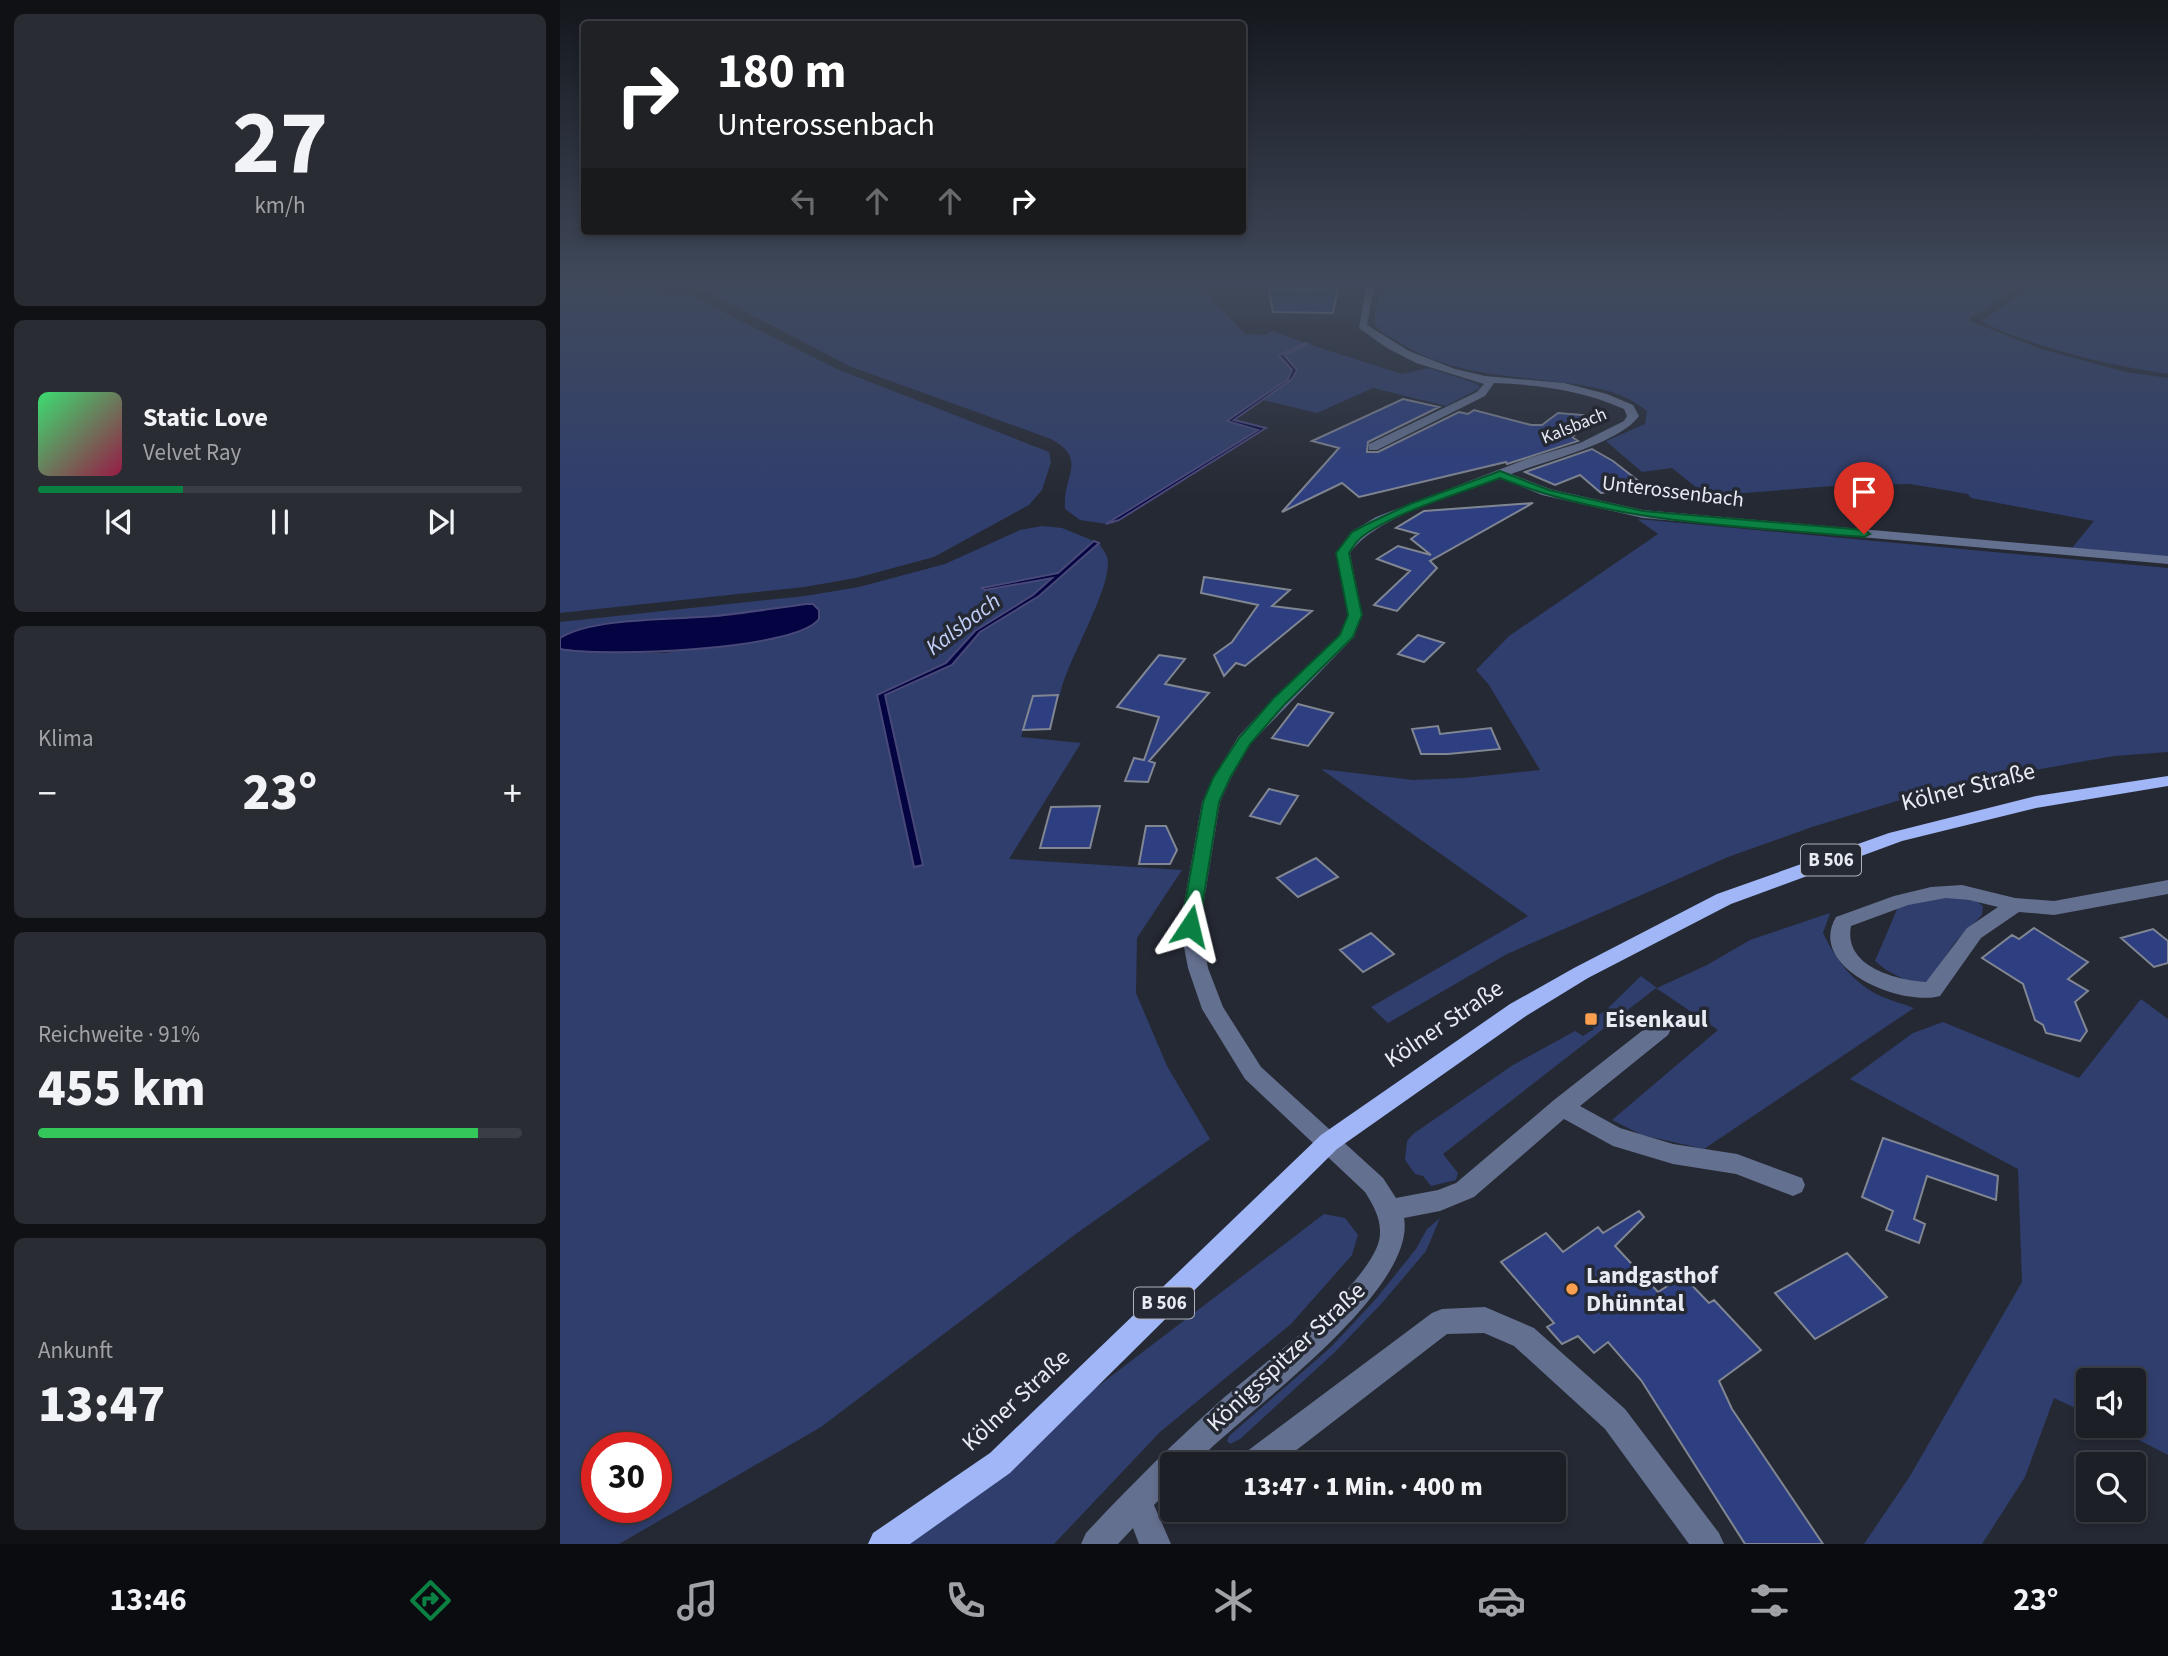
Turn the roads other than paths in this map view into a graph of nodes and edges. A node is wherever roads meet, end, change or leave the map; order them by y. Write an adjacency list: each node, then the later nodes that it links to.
1 (1401, 353): 2 (street, Kalsbach)
2 (1489, 380): 3 (street); 4 (street, Kalsbach)
3 (1373, 447)
4 (1500, 474): 5 (street, Unterossenbach); 11 (street)
5 (2168, 560)
6 (2168, 781): 11 (main road, Kölner Straße / B 506)
7 (2168, 887): 8 (street)
8 (2015, 905): 8 (street)
9 (1660, 1029): 10 (street)
10 (1562, 1107): 12 (street); 13 (street)
11 (1329, 1142): 13 (street); 18 (main road, Kölner Straße / B 506)
12 (1793, 1185)
13 (1390, 1210): 14 (street, Königsspitzer Straße)
14 (1202, 1452)
15 (1269, 1452): 21 (street)
16 (1160, 1484): 17 (street, Königsspitzer Straße)
17 (1137, 1500): 19 (street, Königsspitzer Straße); 20 (street)
18 (884, 1544)
19 (1097, 1544)
20 (1155, 1544)
21 (1708, 1544)

